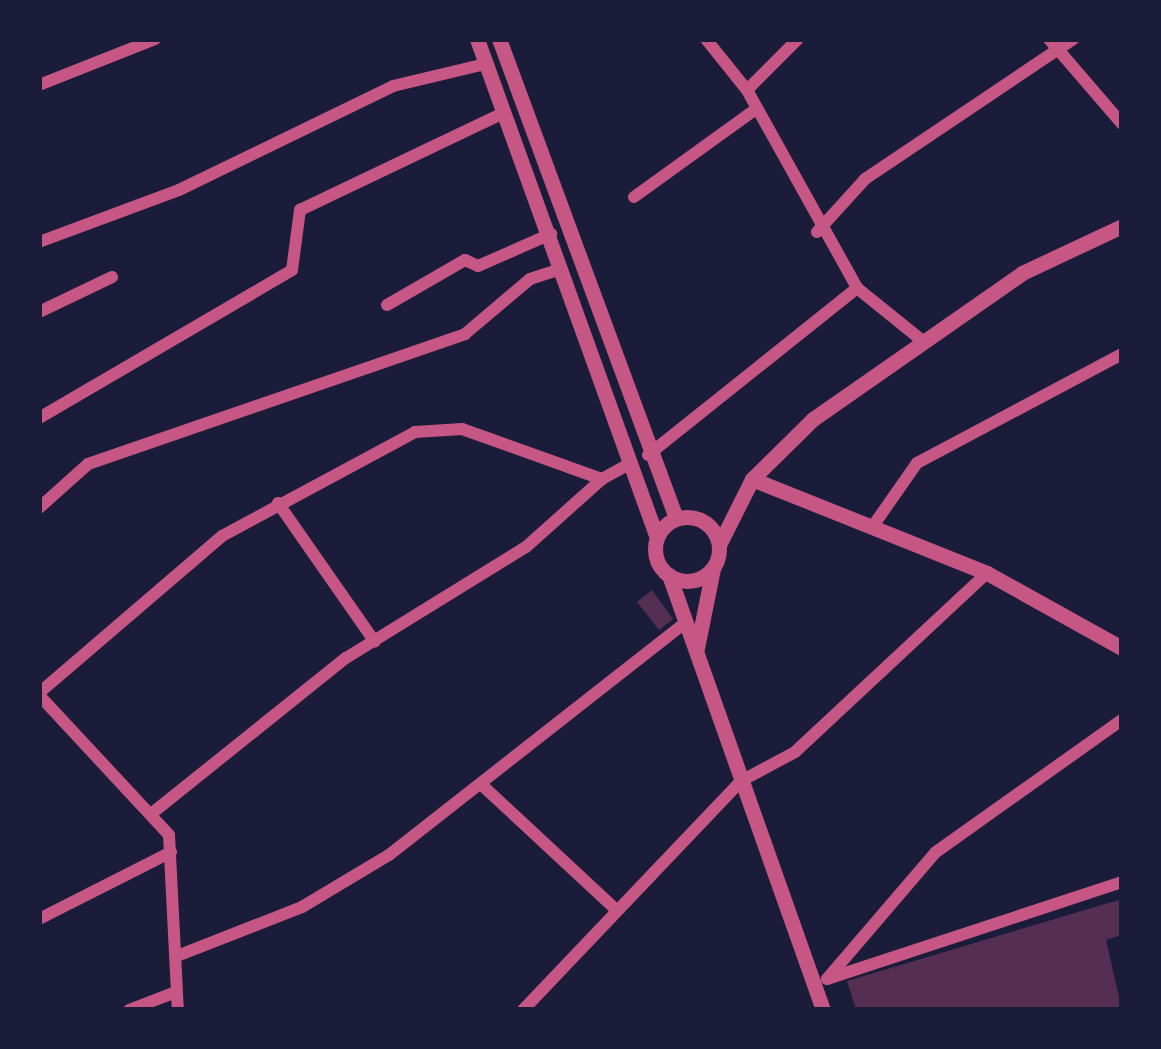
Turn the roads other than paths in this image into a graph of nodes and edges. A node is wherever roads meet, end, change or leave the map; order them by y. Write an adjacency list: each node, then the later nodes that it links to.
1 (155, 39): 9 (street)
2 (477, 39): 8 (street)
3 (500, 39): 14 (street)
4 (706, 39): 10 (street)
5 (798, 39): 10 (street)
6 (1073, 39): 7 (street)
7 (1053, 44): 13 (street); 18 (street)
8 (485, 64): 12 (street); 20 (street)
9 (39, 85)
10 (748, 90): 11 (street)
11 (756, 109): 16 (street); 18 (street)
12 (501, 114): 15 (street); 30 (street)
13 (1122, 124)
14 (549, 164): 15 (street); 28 (street)
15 (530, 171): 19 (street)
16 (634, 197)
17 (1122, 226): 26 (street)
18 (818, 232): 23 (street)
19 (551, 234): 21 (street); 24 (street)
20 (40, 241)
21 (561, 269): 29 (street); 36 (street)
22 (112, 278): 25 (street)
23 (857, 288): 26 (street); 31 (street)
24 (387, 305)
25 (39, 312)
26 (920, 338): 34 (street)
27 (1122, 354): 39 (street)
28 (613, 358): 29 (street); 31 (street)
29 (595, 366): 32 (street)
30 (39, 418)
31 (647, 455): 37 (street)
32 (629, 464): 33 (street); 40 (street)
33 (602, 479): 35 (street); 46 (street)
34 (749, 486): 38 (street); 39 (street); 41 (street)
35 (278, 503): 46 (street); 49 (street)
36 (39, 508)
37 (676, 518): 38 (street); 40 (street)
38 (706, 523): 41 (street)
39 (873, 526): 43 (street)
40 (657, 538): 44 (street)
41 (719, 545): 42 (street)
42 (714, 567): 44 (street); 47 (street)
43 (987, 573): 48 (street); 51 (street)
44 (669, 575): 45 (street)
45 (684, 624): 47 (street); 52 (street)
46 (375, 642): 53 (street)
47 (697, 648): 51 (street)
48 (1122, 648)
49 (39, 694): 53 (street)
50 (1122, 720): 59 (street)
51 (741, 782): 56 (street); 59 (street)
52 (484, 787): 56 (street); 58 (street)
53 (151, 814): 54 (street)
54 (171, 852): 57 (street); 58 (street)
55 (1122, 882): 59 (street)
56 (612, 906): 63 (street)
57 (39, 919)
58 (177, 956): 60 (street)
59 (821, 981): 64 (street)
60 (176, 992): 61 (street); 62 (street)
61 (129, 1010)
62 (178, 1010)
63 (523, 1010)
64 (823, 1010)

